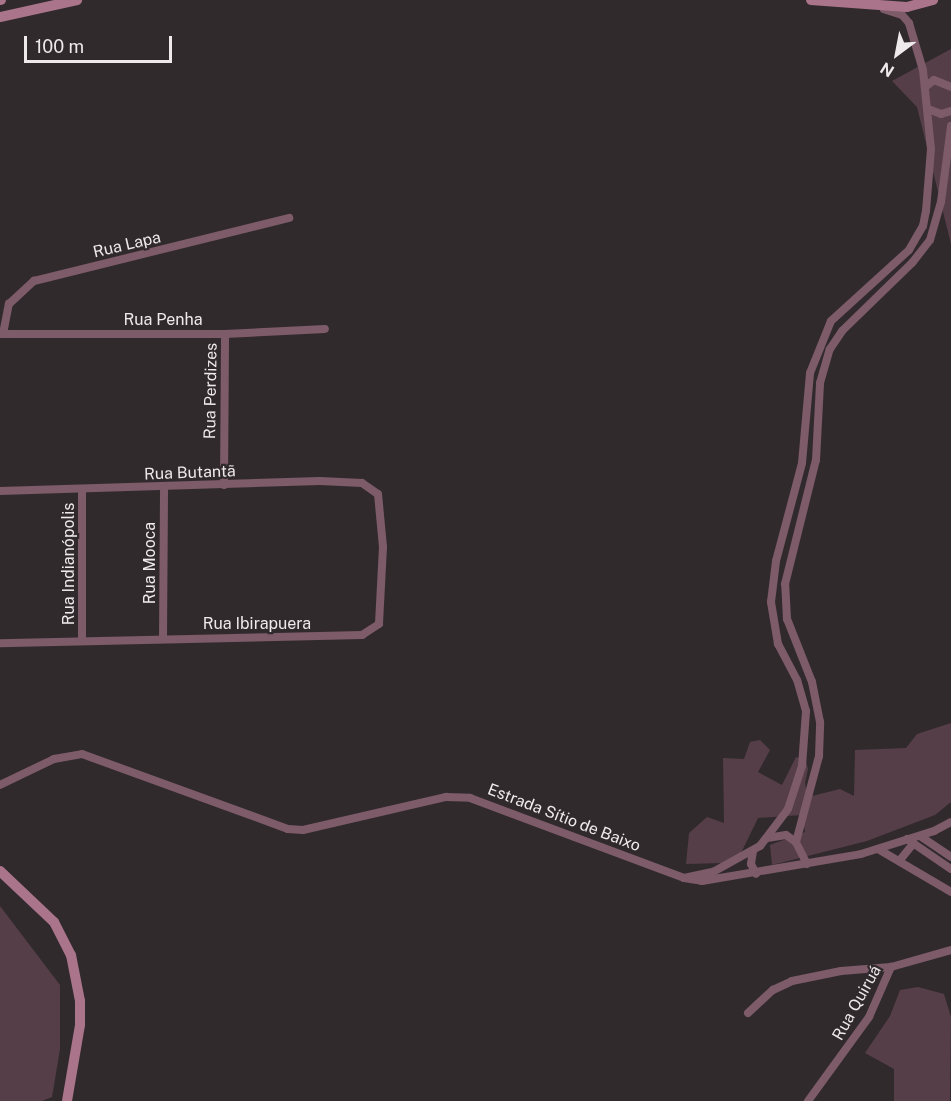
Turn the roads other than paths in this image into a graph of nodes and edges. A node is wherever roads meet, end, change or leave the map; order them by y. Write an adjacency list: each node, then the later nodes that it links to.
1 (77, 0): 5 (main road)
2 (811, 0): 4 (main road)
3 (933, 0): 4 (main road)
4 (877, 7): 6 (street)
5 (0, 17)
6 (925, 87): 7 (street); 8 (street)
7 (951, 87)
8 (928, 109): 9 (street); 26 (street)
9 (951, 111)
10 (951, 126): 27 (street)
11 (289, 218): 13 (street, Rua Lapa)
12 (325, 328): 14 (street, Rua Penha)
13 (2, 334): 14 (street, Rua Penha)
14 (225, 334): 15 (street, Rua Perdizes)
15 (224, 485): 16 (street, Rua Butantã); 19 (street, Rua Butantã)
16 (164, 488): 17 (street, Rua Butantã); 20 (street, Rua Mooca)
17 (82, 489): 18 (street, Rua Butantã); 21 (street, Rua Indianópolis)
18 (0, 491)
19 (378, 494): 20 (street, Rua Ibirapuera)
20 (163, 638): 21 (street, Rua Ibirapuera)
21 (82, 639): 22 (street, Rua Ibirapuera)
22 (0, 643)
23 (0, 785): 39 (street, Estrada Sítio de Baixo)
24 (951, 822): 25 (street, Estrada Sítio de Baixo)
25 (920, 836): 28 (street, Estrada Sítio de Baixo); 32 (street)
26 (767, 839): 27 (street); 30 (street)
27 (796, 842): 31 (street)
28 (909, 842): 29 (street, Estrada Sítio de Baixo); 33 (street); 36 (street)
29 (878, 849): 33 (street); 34 (street, Estrada Sítio de Baixo)
30 (753, 851): 38 (street); 39 (street)
31 (799, 852): 34 (street); 35 (street)
32 (951, 857)
33 (900, 860): 40 (street)
34 (807, 864): 35 (street, Estrada Sítio de Baixo)
35 (795, 866): 38 (street, Estrada Sítio de Baixo)
36 (951, 870)
37 (0, 871): 44 (main road)
38 (756, 874): 39 (street, Estrada Sítio de Baixo)
39 (684, 878)
40 (951, 892)
41 (951, 950): 42 (street, Rua Quiruá)
42 (891, 967): 43 (street); 45 (street, Rua Quiruá)
43 (748, 1013)
44 (67, 1101)
45 (808, 1101)

